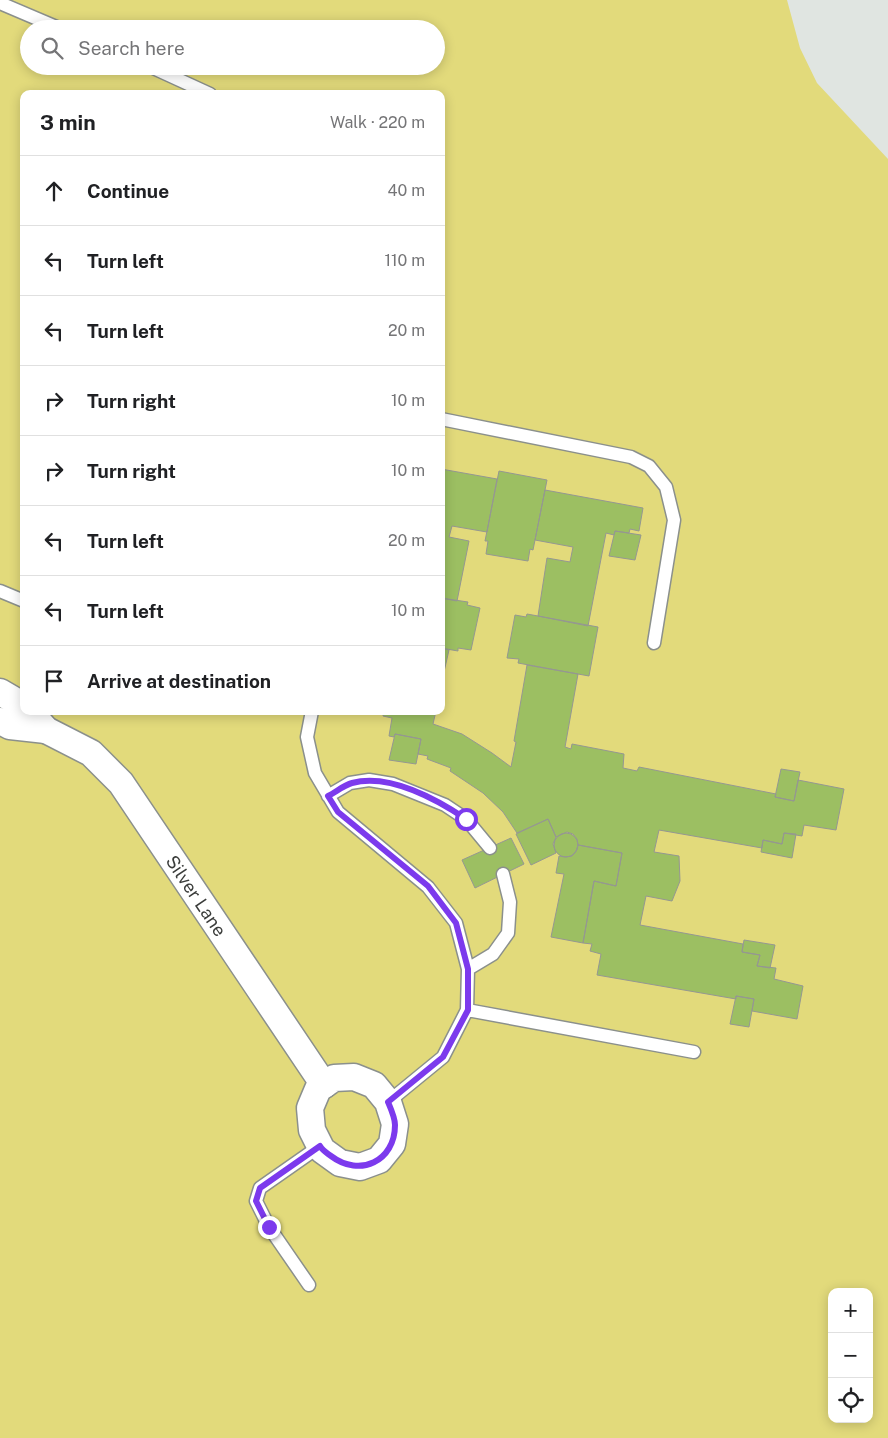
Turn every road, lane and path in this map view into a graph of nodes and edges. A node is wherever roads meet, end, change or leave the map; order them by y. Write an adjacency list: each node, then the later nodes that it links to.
1 (0, 3): 2 (lane)
2 (40, 20)
3 (169, 75): 4 (lane)
4 (201, 90)
5 (445, 420): 8 (lane)
6 (0, 591): 7 (lane)
7 (20, 599)
8 (654, 643)
9 (0, 692): 10 (street)
10 (20, 704)
11 (33, 715): 14 (street, Silver Lane)
12 (311, 715): 15 (lane)
13 (0, 721): 14 (street, Silver Lane)
14 (46, 730): 21 (street, Silver Lane)
15 (328, 796): 16 (lane); 18 (lane)
16 (490, 848)
17 (504, 874): 18 (lane)
18 (468, 969): 19 (lane)
19 (468, 1010): 20 (lane); 22 (lane)
20 (694, 1052)
21 (324, 1085): 22 (street); 23 (street)
22 (388, 1102): 23 (street)
23 (320, 1146): 24 (lane)
24 (309, 1285)

